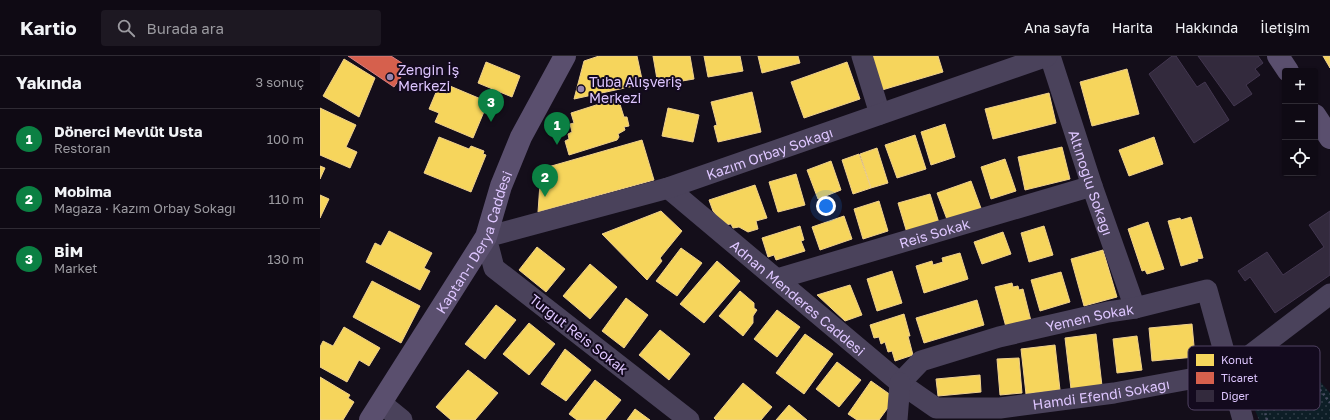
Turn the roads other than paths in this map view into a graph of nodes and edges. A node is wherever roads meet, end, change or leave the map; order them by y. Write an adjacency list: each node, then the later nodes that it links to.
1 (565, 56): 9 (street, Kaptan-ı Derya Caddesi)
2 (862, 56): 6 (street)
3 (1049, 56): 6 (street, Kazım Orbay Sokağı); 7 (street, Altınoğlu Sokağı)
4 (1278, 56): 5 (street)
5 (1286, 68)
6 (880, 114): 8 (street, Kazım Orbay Sokağı)
7 (1092, 186): 10 (street, Reis Sokak); 12 (street, Altınoğlu Sokağı)
8 (668, 188): 9 (street, Kazım Orbay Sokağı); 10 (street, Adnan Menderes Caddesi)
9 (486, 237): 18 (street, Kaptan-ı Derya Caddesi); 21 (street, Turgut Reis Sokak)
10 (777, 279): 16 (street, Adnan Menderes Caddesi)
11 (1330, 294): 14 (street, Hamdi Efendi Sokağı)
12 (1134, 308): 13 (street, Yemen Sokak); 16 (street, Yemen Sokak)
13 (1221, 346)
14 (1262, 346)
15 (1188, 379): 19 (street, Hamdi Efendi Sokağı)
16 (900, 383): 19 (street, Hamdi Efendi Sokağı); 22 (street)
17 (1240, 410): 23 (street)
18 (375, 411): 20 (street)
19 (1028, 412)
20 (402, 420)
21 (689, 420)
22 (897, 420)
23 (1243, 420)

